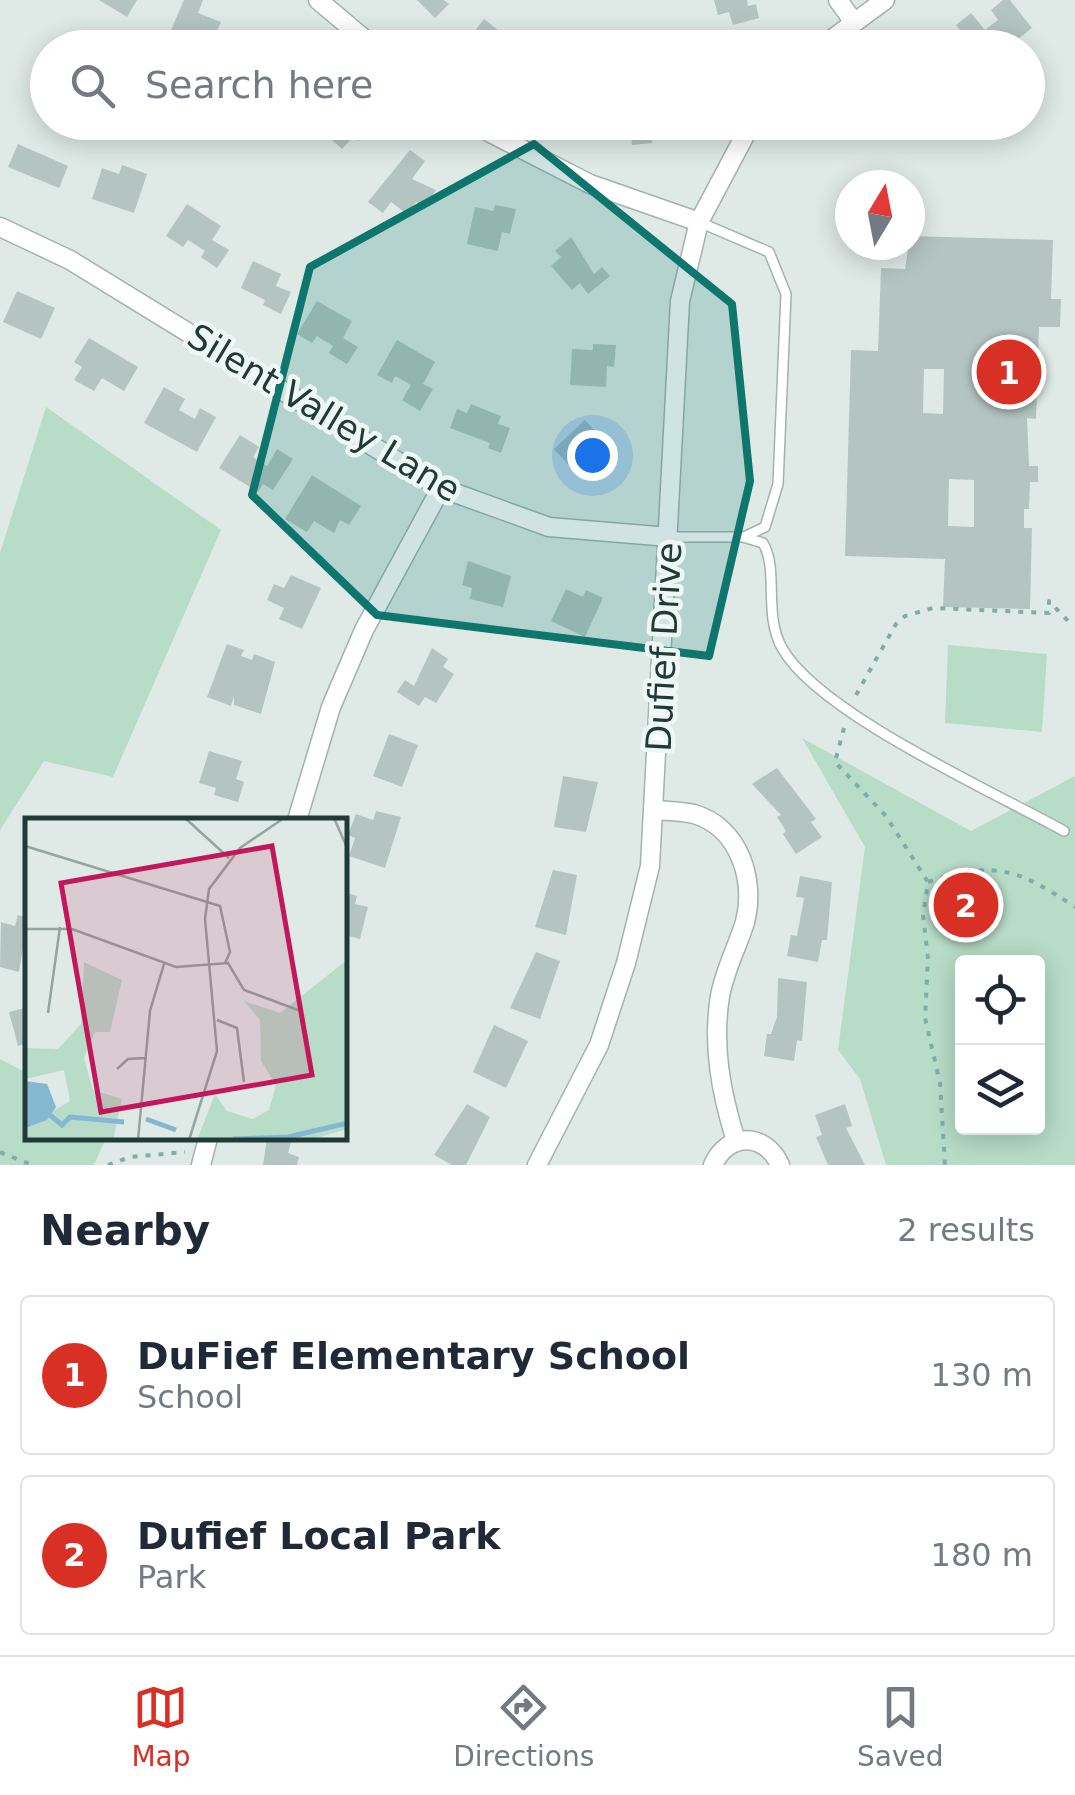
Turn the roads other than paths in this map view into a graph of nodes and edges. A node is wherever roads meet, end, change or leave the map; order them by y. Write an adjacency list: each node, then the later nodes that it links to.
1 (318, 0): 5 (street)
2 (838, 0): 4 (street)
3 (885, 0): 4 (street)
4 (853, 22): 6 (street)
5 (354, 30)
6 (843, 30)
7 (503, 140): 9 (street)
8 (743, 140): 9 (street, Dufief Drive)
9 (700, 222): 12 (street, Dufief Drive); 13 (lane)
10 (0, 228): 11 (street, Silent Valley Lane)
11 (441, 488): 12 (street, Silent Valley Lane); 15 (street)
12 (669, 537): 13 (lane); 14 (street, Dufief Drive)
13 (743, 537): 16 (lane)
14 (656, 810): 18 (street); 20 (street, Dufief Drive)
15 (299, 818)
16 (1064, 831)
17 (207, 1140): 19 (street)
18 (736, 1141): 21 (street); 22 (street)
19 (201, 1165)
20 (538, 1165)
21 (713, 1165)
22 (780, 1165)

